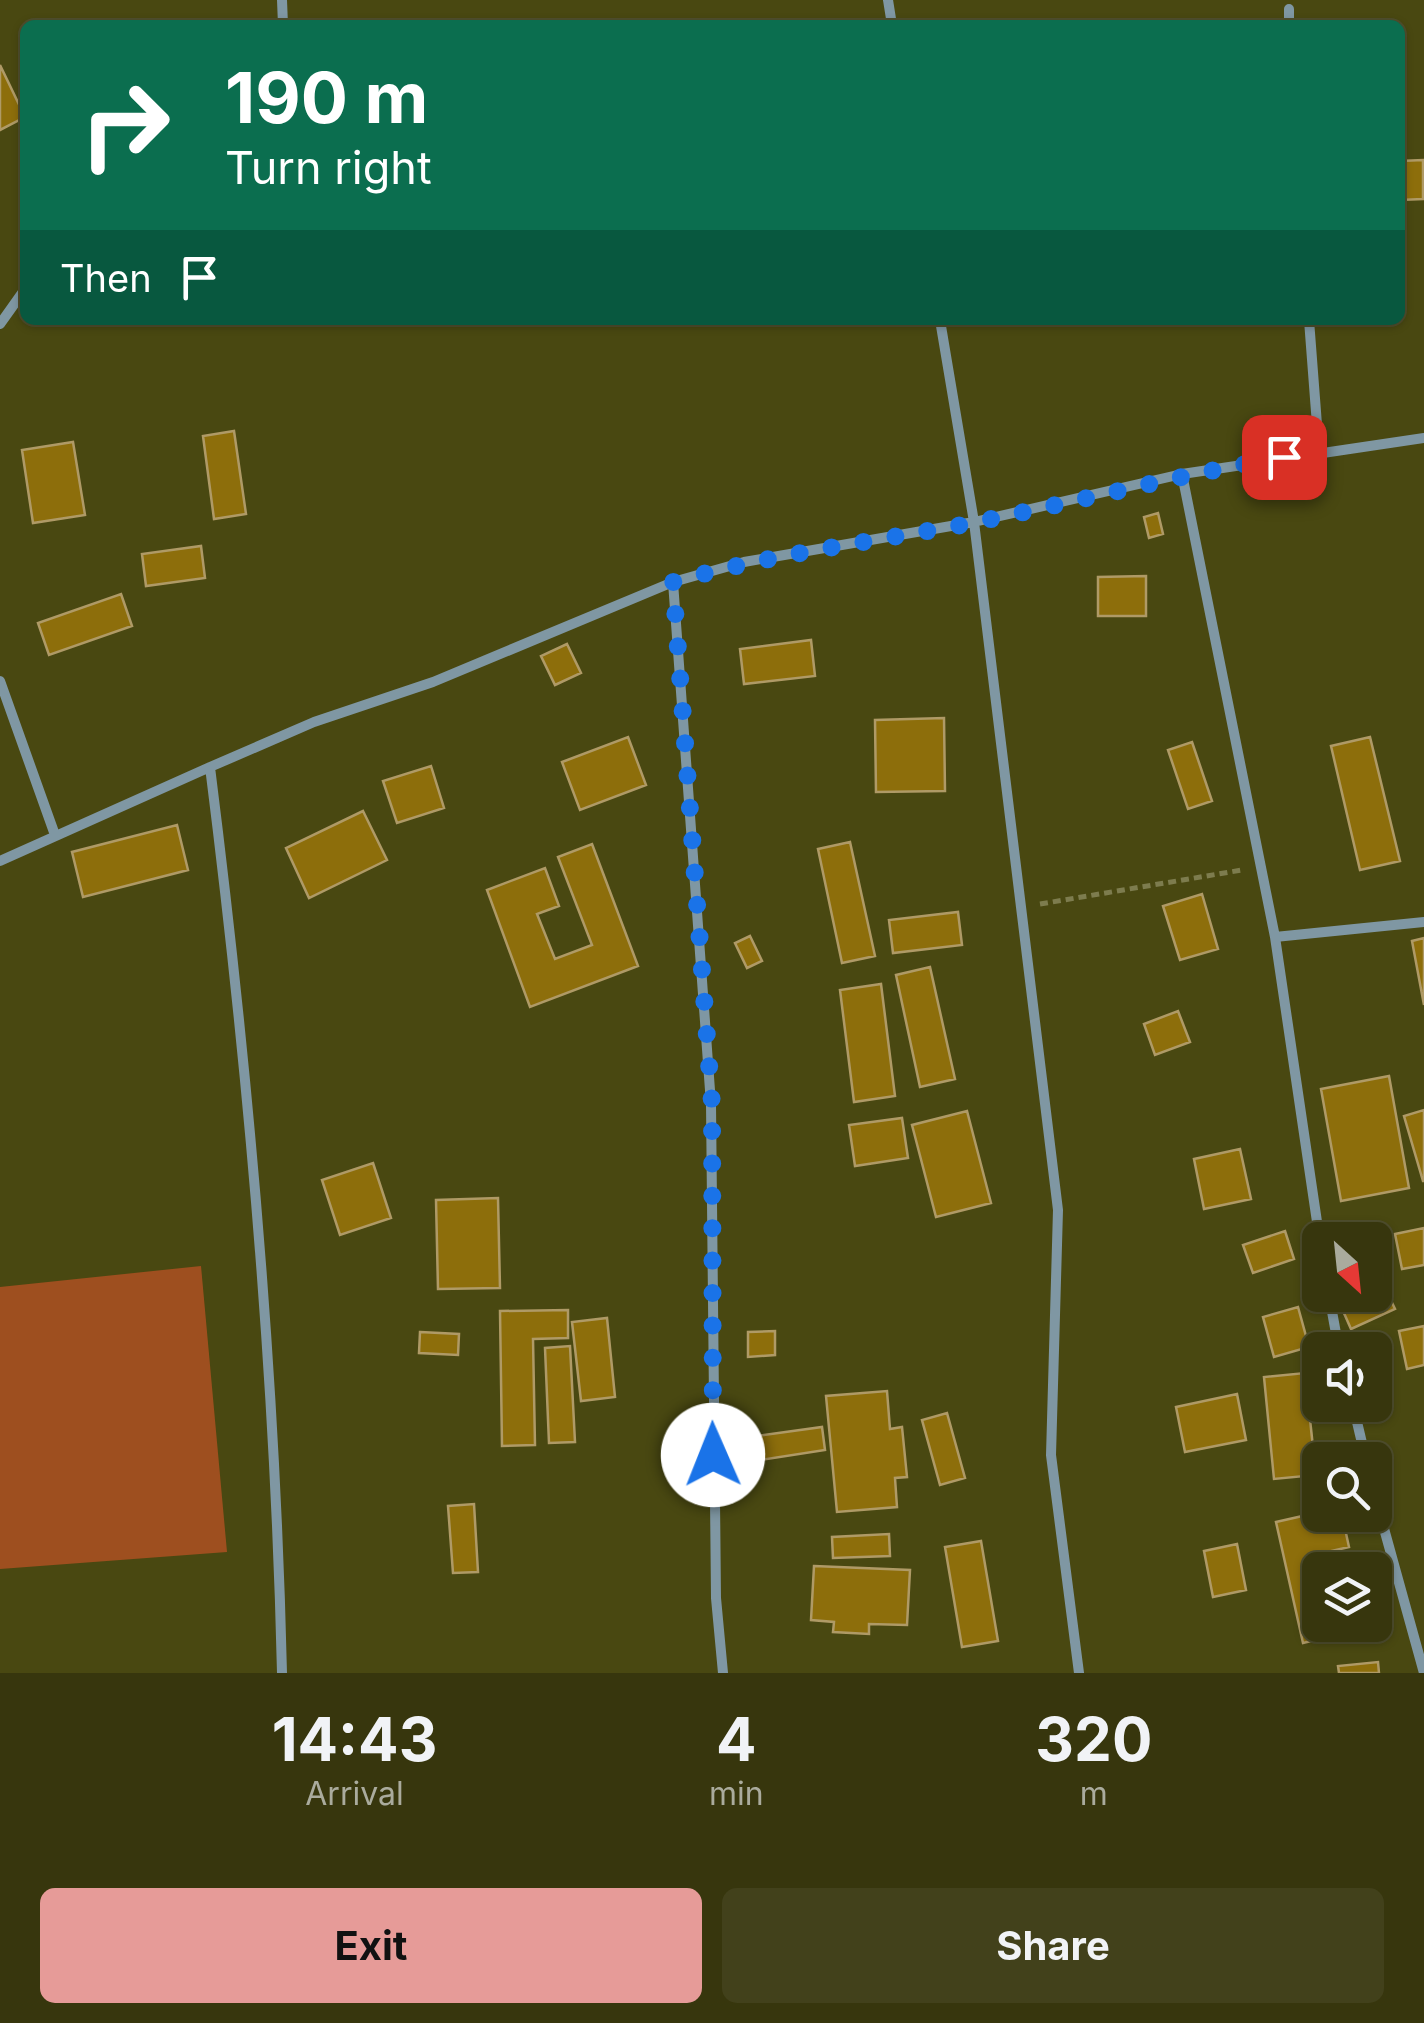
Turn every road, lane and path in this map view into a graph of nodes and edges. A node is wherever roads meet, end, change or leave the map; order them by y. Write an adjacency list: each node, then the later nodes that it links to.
1 (1290, 9): 2 (street)
2 (1289, 20)
3 (20, 296): 4 (street)
4 (0, 324)
5 (941, 325): 10 (street)
6 (1309, 325): 8 (street)
7 (1424, 438): 8 (street)
8 (1318, 451): 9 (street)
9 (1182, 474): 10 (street); 16 (street)
10 (974, 522): 11 (street); 17 (street)
11 (673, 582): 13 (street); 23 (street)
12 (0, 681): 14 (street)
13 (210, 768): 14 (street); 22 (street)
14 (55, 835): 15 (street)
15 (0, 861)
16 (1261, 867): 17 (path); 19 (street)
17 (1018, 908): 24 (street)
18 (1424, 922): 19 (street)
19 (1276, 937): 20 (street)
20 (1317, 1222)
21 (1385, 1532): 25 (street)
22 (282, 1673)
23 (722, 1673)
24 (1079, 1673)
25 (1424, 1673)

